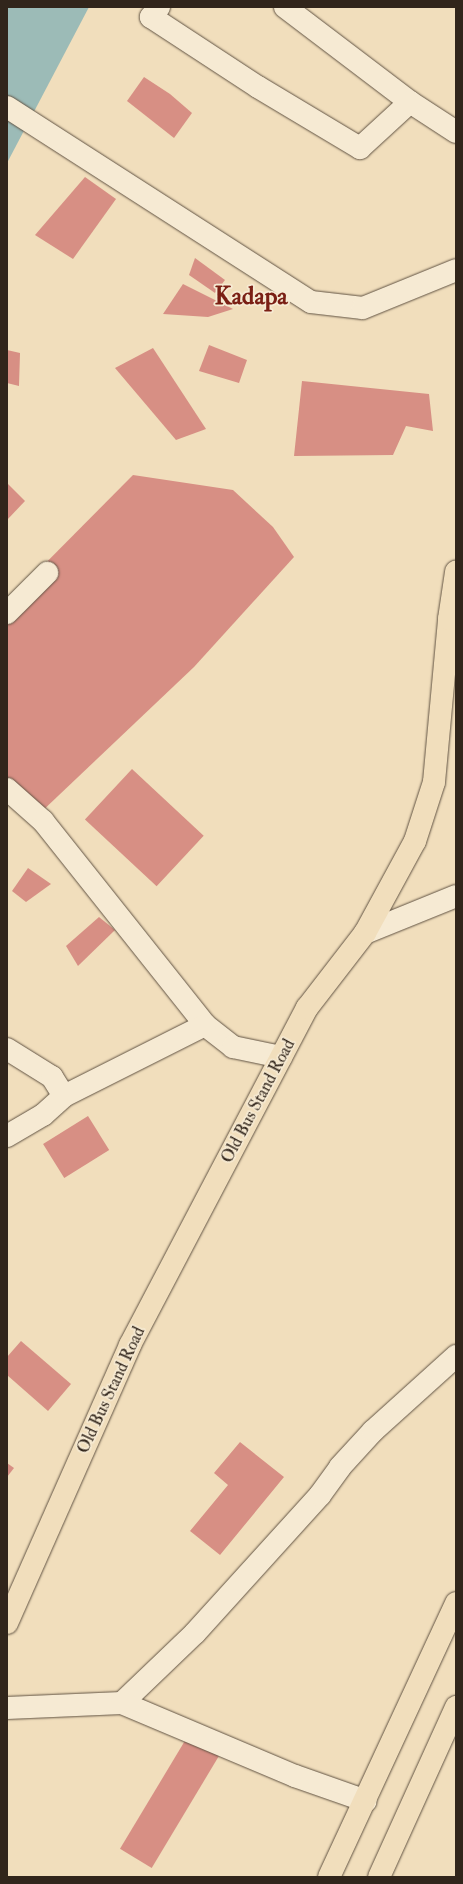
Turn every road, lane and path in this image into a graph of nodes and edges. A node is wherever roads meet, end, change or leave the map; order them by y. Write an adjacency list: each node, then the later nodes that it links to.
1 (159, 7): 3 (street)
2 (285, 7): 3 (street)
3 (410, 102): 5 (street)
4 (7, 107): 6 (street)
5 (456, 132)
6 (456, 270)
7 (456, 572): 10 (main road, Old Bus Stand Road)
8 (47, 573): 9 (street)
9 (7, 613)
10 (453, 622): 13 (main road, Old Bus Stand Road)
11 (7, 789): 14 (street)
12 (456, 896): 13 (street)
13 (365, 933): 16 (main road, Old Bus Stand Road)
14 (205, 1025): 16 (street); 17 (street)
15 (7, 1049): 17 (street)
16 (280, 1057): 21 (main road, Old Bus Stand Road)
17 (64, 1096): 18 (street)
18 (7, 1136)
19 (456, 1356): 22 (street)
20 (456, 1603): 25 (main road)
21 (7, 1623)
22 (122, 1704): 24 (street); 25 (street)
23 (456, 1707): 27 (main road)
24 (7, 1708)
25 (366, 1801): 26 (main road)
26 (329, 1877)
27 (379, 1877)

